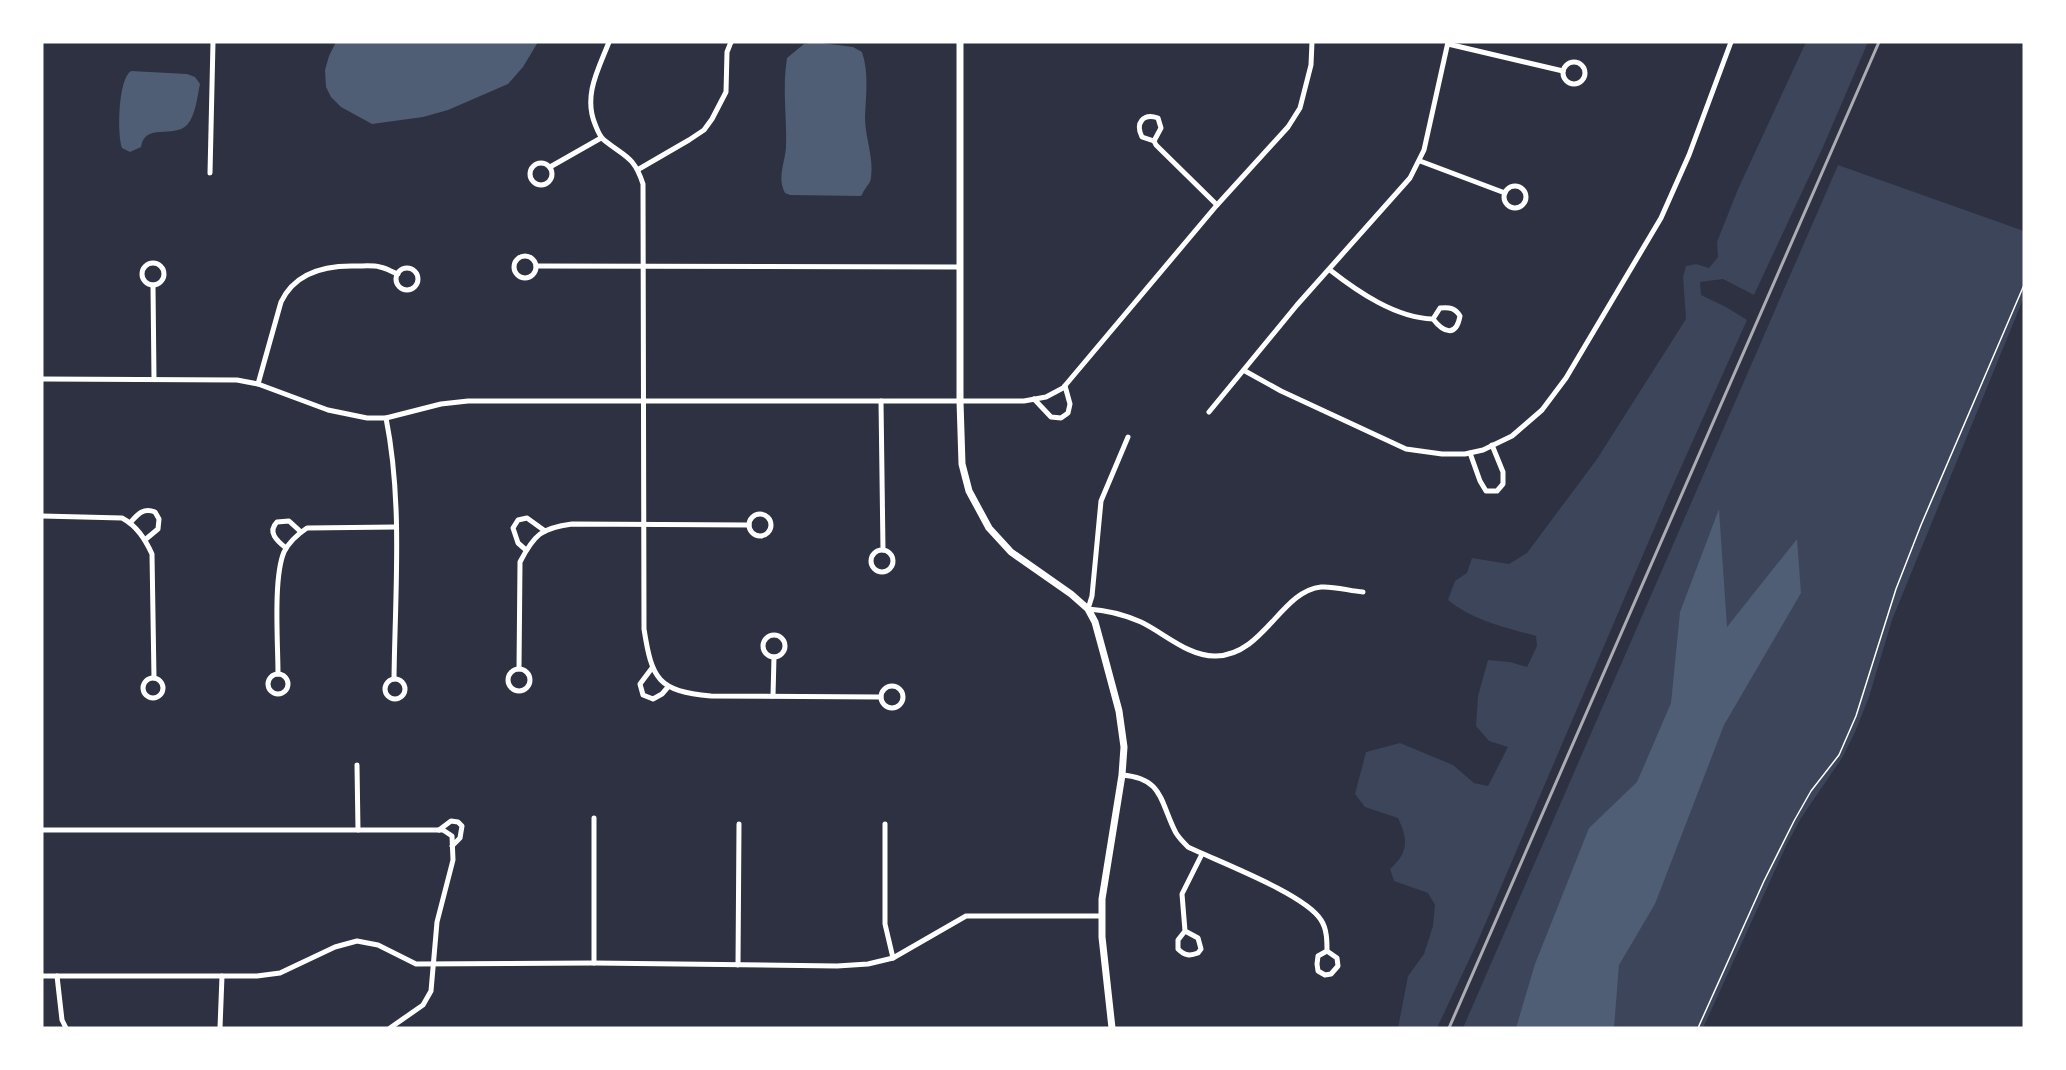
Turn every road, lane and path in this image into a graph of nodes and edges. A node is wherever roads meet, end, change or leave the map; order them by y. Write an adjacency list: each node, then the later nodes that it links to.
1 (213, 42): 14 (street)
2 (609, 42): 9 (street)
3 (731, 42): 13 (street)
4 (960, 42): 19 (street)
5 (1312, 42): 16 (street)
6 (1731, 42): 37 (street)
7 (1448, 43): 8 (street); 11 (street)
8 (1563, 71): 8 (street)
9 (601, 138): 12 (street); 13 (street)
10 (1154, 141): 10 (street); 16 (street)
11 (1420, 161): 15 (street); 20 (street)
12 (550, 167): 12 (street)
13 (639, 169): 18 (street)
14 (210, 173)
15 (1505, 193): 15 (street)
16 (1217, 205): 29 (street)
17 (536, 266): 17 (street); 18 (street)
18 (644, 266): 19 (street); 31 (street)
19 (960, 267): 33 (street)
20 (1330, 270): 24 (street); 25 (street)
21 (398, 274): 21 (street); 28 (street)
22 (153, 285): 22 (street); 27 (street)
23 (2024, 285): 85 (path)
24 (1433, 319): 24 (street)
25 (1245, 371): 34 (street); 38 (street)
26 (42, 379): 27 (street)
27 (154, 379): 28 (street)
28 (258, 384): 35 (street)
29 (1065, 386): 30 (street); 30 (street)
30 (1034, 399): 33 (street)
31 (643, 400): 32 (street); 35 (street); 41 (street)
32 (881, 401): 33 (street); 49 (street)
33 (960, 401): 51 (street)
34 (1209, 412)
35 (386, 418): 43 (street)
36 (1128, 437): 51 (street)
37 (1492, 445): 38 (street); 38 (street)
38 (1470, 453)
39 (42, 516): 40 (street)
40 (130, 524): 46 (street); 46 (street)
41 (643, 525): 42 (street); 44 (street); 53 (street)
42 (749, 525): 42 (street)
43 (396, 527): 45 (street); 57 (street)
44 (545, 531): 48 (street); 48 (street)
45 (301, 532): 47 (street); 47 (street)
46 (146, 539): 56 (street)
47 (286, 548): 55 (street)
48 (526, 550): 54 (street)
49 (883, 550): 49 (street)
50 (1363, 592): 51 (street)
51 (1088, 609): 62 (street)
52 (774, 657): 52 (street); 59 (street)
53 (652, 668): 58 (street); 58 (street)
54 (519, 669): 54 (street)
55 (278, 674)
56 (154, 678)
57 (394, 679)
58 (668, 687): 59 (street)
59 (773, 696): 60 (street)
60 (881, 697): 60 (street)
61 (357, 765): 67 (street)
62 (1122, 775): 70 (street); 71 (street)
63 (594, 818): 75 (street)
64 (739, 824): 77 (street)
65 (885, 824): 74 (street)
66 (42, 830): 67 (street)
67 (358, 830): 68 (street)
68 (439, 830): 69 (street); 69 (street)
69 (452, 846): 76 (street)
70 (1202, 854): 72 (street); 73 (street)
71 (1101, 916): 74 (street); 84 (street)
72 (1185, 931): 72 (street)
73 (1327, 951): 73 (street)
74 (893, 958): 77 (street)
75 (594, 963): 76 (street); 77 (street)
76 (434, 964): 80 (street); 83 (street)
77 (738, 965)
78 (42, 976): 79 (street)
79 (57, 976): 80 (street); 81 (street)
80 (222, 976): 82 (street)
81 (66, 1028)
82 (220, 1028)
83 (390, 1028)
84 (1112, 1028)
85 (1698, 1028)

